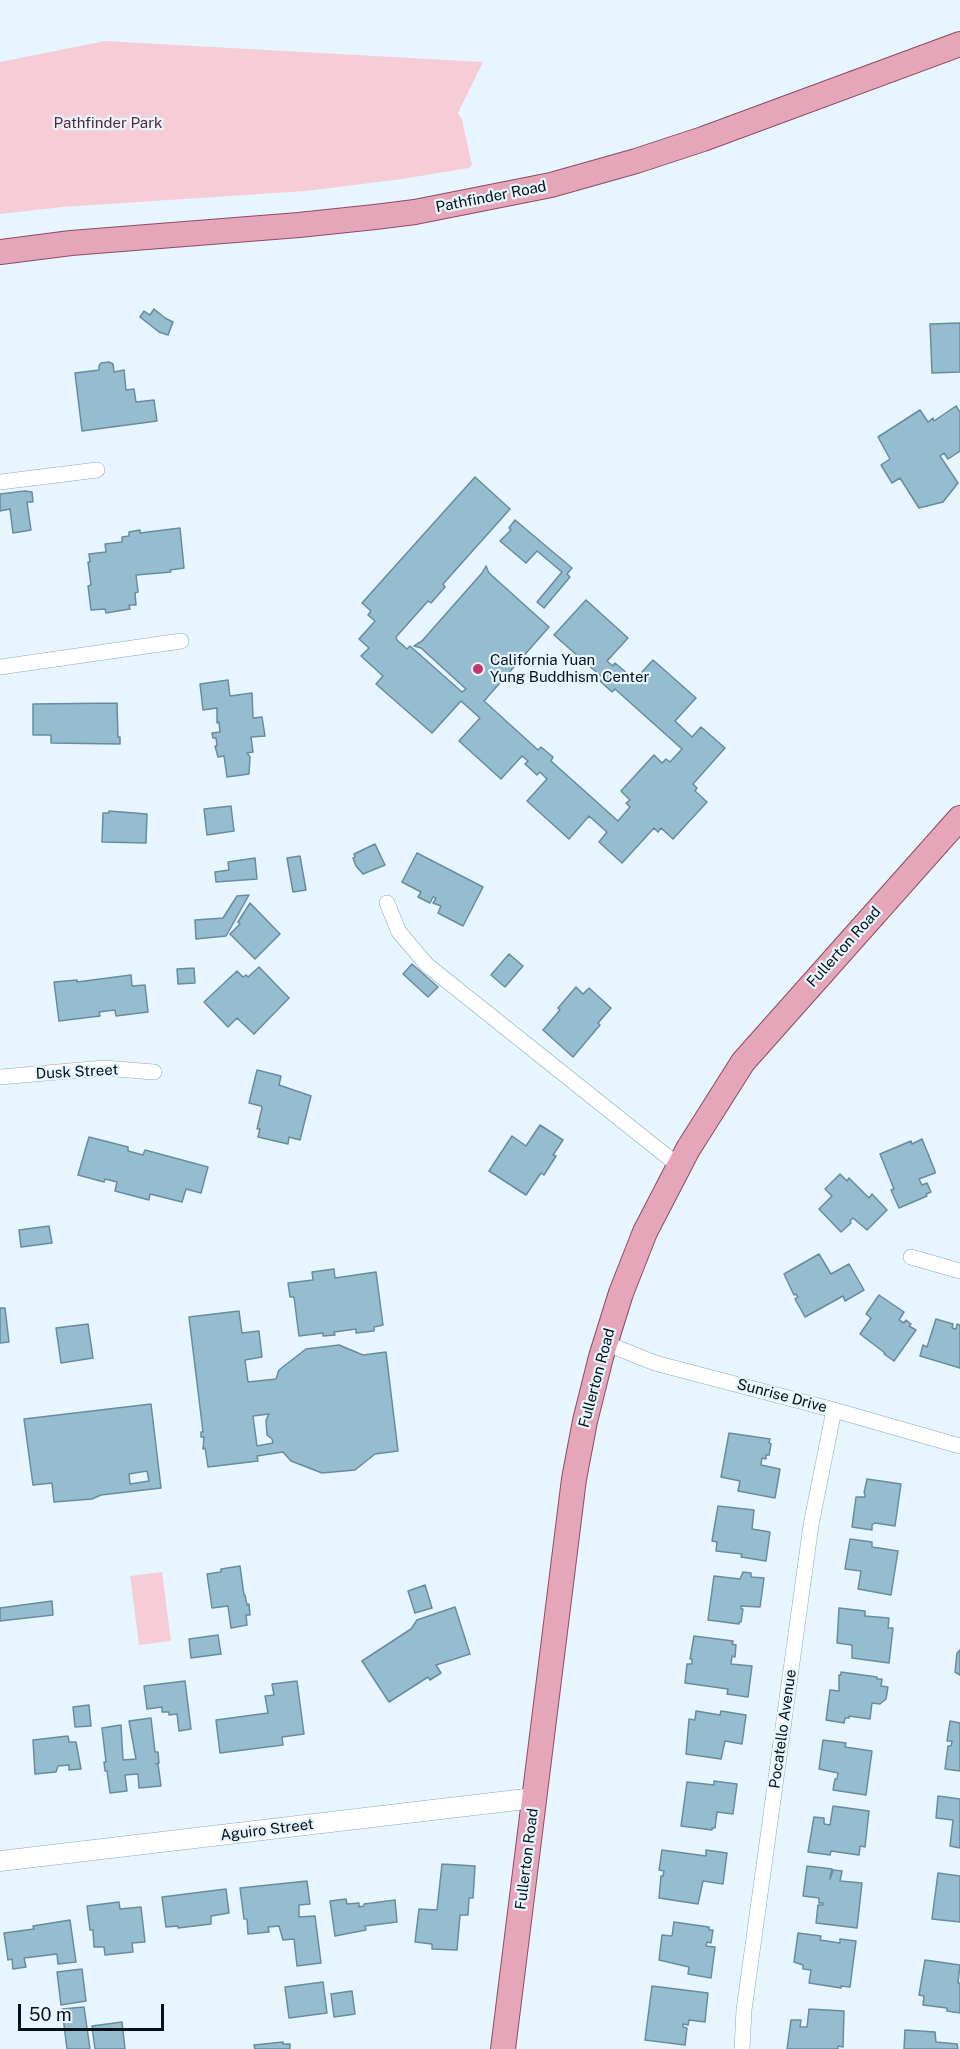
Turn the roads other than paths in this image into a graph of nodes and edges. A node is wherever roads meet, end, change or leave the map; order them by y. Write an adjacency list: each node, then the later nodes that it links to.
1 (960, 44): 2 (main road, Pathfinder Road)
2 (0, 252)
3 (97, 470): 4 (street)
4 (0, 482)
5 (182, 641): 6 (street)
6 (0, 667)
7 (960, 818): 11 (main road, Fullerton Road)
8 (387, 903): 11 (street)
9 (154, 1072): 10 (street, Dusk Street)
10 (0, 1077)
11 (679, 1166): 14 (main road, Fullerton Road)
12 (911, 1257): 13 (street)
13 (960, 1271)
14 (605, 1343): 15 (street, Sunrise Drive); 17 (main road, Fullerton Road)
15 (834, 1410): 16 (street, Sunrise Drive); 20 (street, Pocatello Avenue)
16 (960, 1446)
17 (534, 1798): 18 (street, Aguiro Street); 19 (main road, Fullerton Road)
18 (0, 1861)
19 (503, 2049)
20 (742, 2049)

